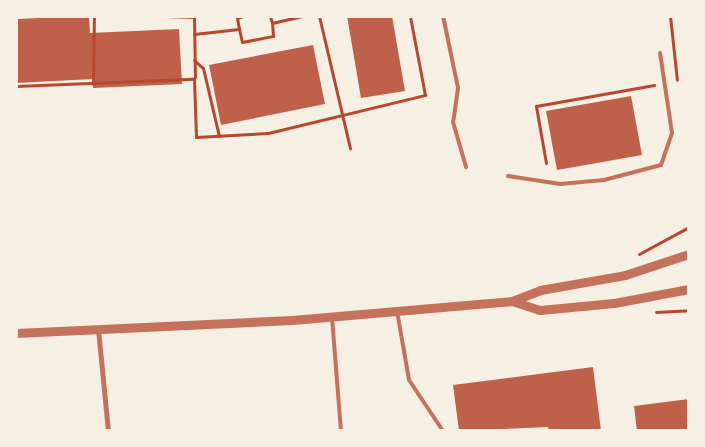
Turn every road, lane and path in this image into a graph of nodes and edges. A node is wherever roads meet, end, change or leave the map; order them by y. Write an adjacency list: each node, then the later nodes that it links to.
1 (94, 16): 18 (path)
2 (166, 16): 10 (path)
3 (243, 16): 12 (path)
4 (270, 16): 11 (path)
5 (303, 16): 11 (path)
6 (319, 16): 20 (path)
7 (410, 16): 20 (path)
8 (443, 16): 24 (lane)
9 (670, 16): 17 (path)
10 (194, 17): 13 (path)
11 (272, 23): 12 (path)
12 (239, 29): 13 (path)
13 (194, 34): 15 (path)
14 (660, 53): 17 (lane)
15 (194, 60): 16 (path); 21 (path)
16 (194, 77)
17 (666, 82): 23 (path); 25 (lane)
18 (94, 84): 19 (path); 21 (path)
19 (16, 86)
20 (342, 115): 21 (path); 22 (path)
21 (219, 136)
22 (350, 148)
23 (546, 163)
24 (466, 167)
25 (508, 176)
26 (689, 254): 28 (street)
27 (689, 289): 28 (street)
28 (512, 301): 29 (street)
29 (397, 311): 30 (street); 35 (lane)
30 (332, 317): 31 (street); 34 (lane)
31 (98, 330): 32 (street); 33 (street)
32 (16, 334)
33 (108, 431)
34 (341, 431)
35 (443, 431)

